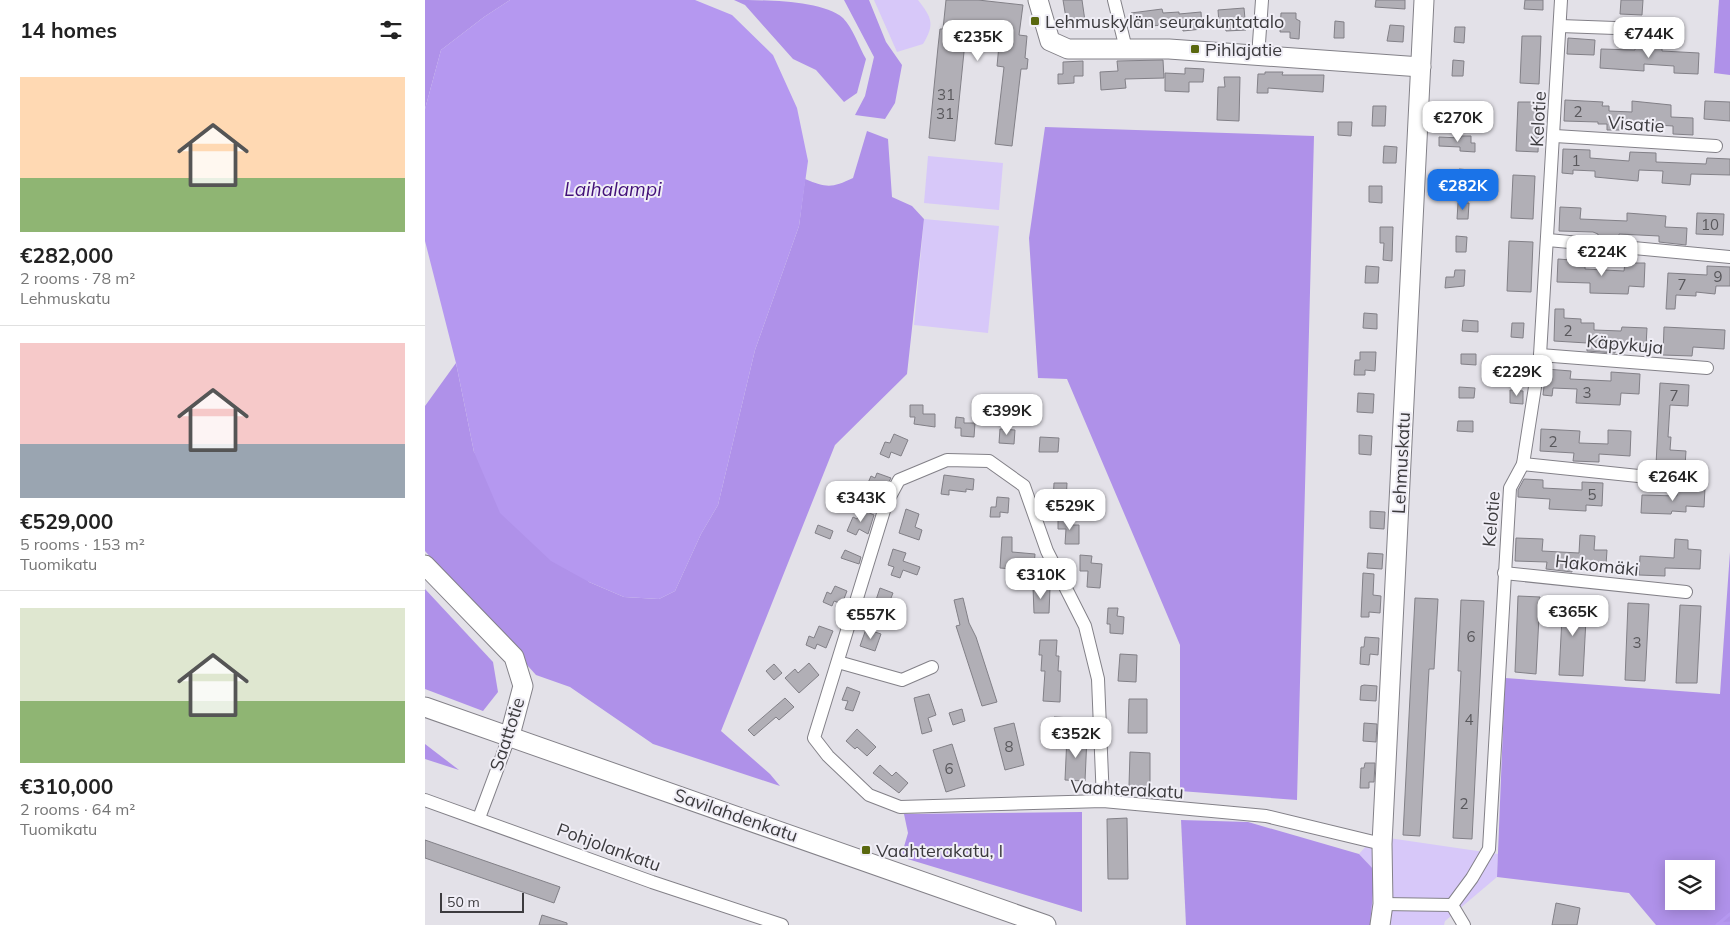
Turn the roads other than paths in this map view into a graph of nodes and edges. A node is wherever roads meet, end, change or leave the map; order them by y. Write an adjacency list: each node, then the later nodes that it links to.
1 (1038, 0): 8 (street)
2 (1114, 0): 8 (street)
3 (1262, 0): 9 (street)
4 (1424, 0): 10 (street, Lehmuskatu)
5 (1561, 0): 6 (street, Kelotie)
6 (1560, 26): 7 (street); 11 (street, Kelotie)
7 (1670, 30)
8 (1126, 49): 9 (street)
9 (1258, 57): 10 (street)
10 (1421, 67): 29 (street, Lehmuskatu)
11 (1555, 136): 12 (street, Visatie); 13 (street, Kelotie)
12 (1716, 146)
13 (1549, 240): 14 (street); 15 (street, Kelotie)
14 (1730, 257)
15 (1540, 355): 16 (street, Käpykuja); 17 (street, Kelotie)
16 (1707, 368)
17 (1523, 464): 18 (street); 20 (street, Kelotie)
18 (1696, 482)
19 (425, 565): 25 (street, Saattotie)
20 (1504, 573): 21 (street, Hakomäki); 31 (street, Kelotie)
21 (1686, 592)
22 (839, 662): 23 (street); 27 (street, Vaahterakatu); 27 (street)
23 (932, 667)
24 (425, 707): 25 (street, Savilahdenkatu)
25 (510, 735): 28 (street, Saattotie); 33 (street, Savilahdenkatu)
26 (425, 800): 28 (street, Pohjolankatu)
27 (1103, 801): 29 (street, Vaahterakatu)
28 (479, 818): 32 (street, Pohjolankatu)
29 (1382, 844): 30 (street, Lehmuskatu)
30 (1383, 904): 31 (street); 34 (street, Lehmuskatu)
31 (1452, 905): 35 (street)
32 (782, 925)
33 (1046, 925)
34 (1380, 925)
35 (1464, 925)

